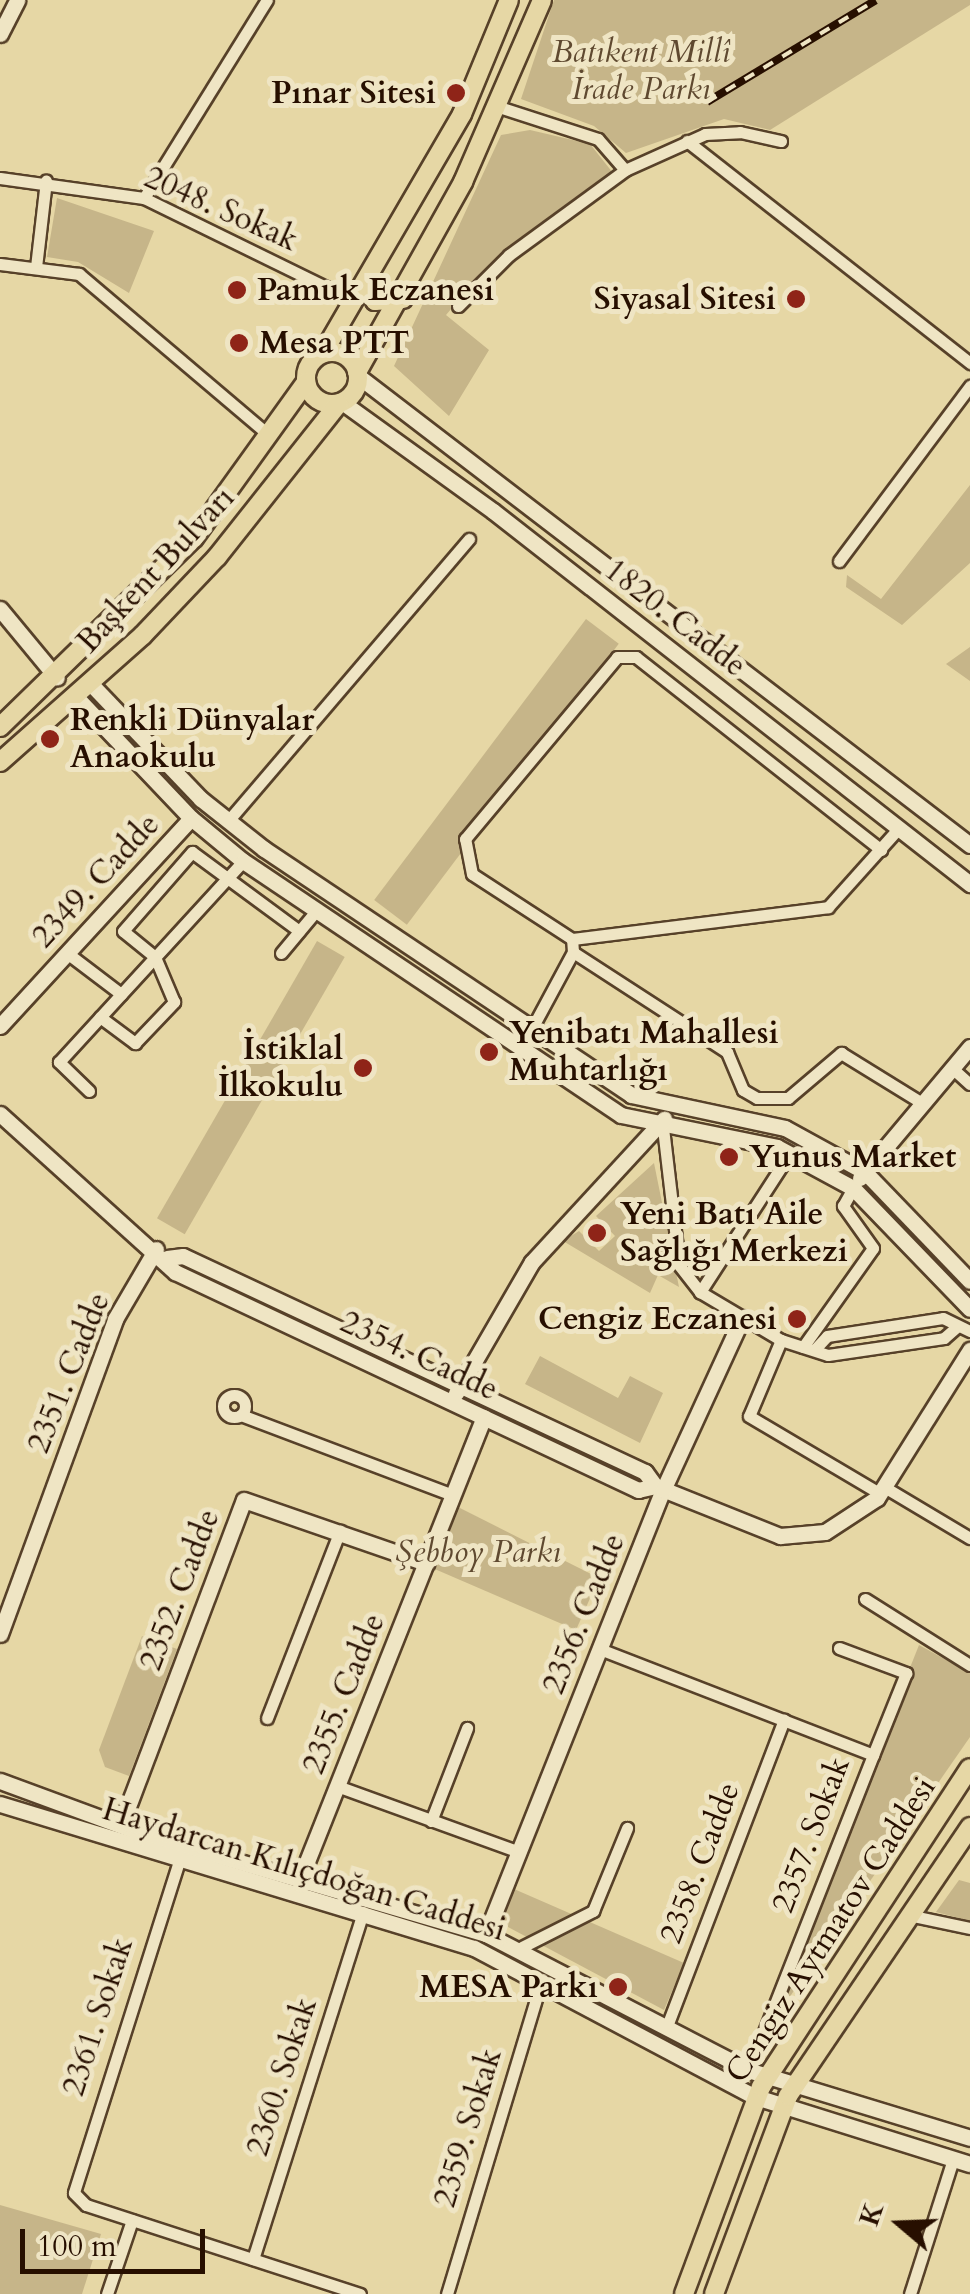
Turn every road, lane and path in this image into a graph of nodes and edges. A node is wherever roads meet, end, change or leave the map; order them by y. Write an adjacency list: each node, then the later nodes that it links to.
1 (18, 0): 5 (street)
2 (267, 0): 12 (street)
3 (508, 0): 15 (main road)
4 (542, 0): 6 (main road)
5 (0, 34)
6 (499, 107): 9 (street); 16 (main road)
7 (687, 140): 8 (street); 9 (street); 20 (street)
8 (781, 141)
9 (625, 170): 18 (street)
10 (0, 178): 11 (street, 2048. Sokak)
11 (46, 181): 12 (street, 2048. Sokak); 14 (street)
12 (144, 198): 17 (street, 2048. Sokak)
13 (0, 264): 14 (street)
14 (36, 267): 26 (street)
15 (368, 278): 16 (main road); 17 (main road)
16 (402, 299): 21 (main road)
17 (354, 301): 19 (main road)
18 (458, 306)
19 (322, 353): 21 (main road); 22 (main road)
20 (970, 364)
21 (358, 374): 24 (main road); 25 (street, 1820. Cadde)
22 (306, 382): 24 (main road); 26 (main road, Başkent Bulvarı)
23 (970, 386): 30 (street)
24 (341, 402): 27 (street, 1820. Cadde); 28 (main road, Başkent Bulvarı)
25 (411, 413): 27 (street); 40 (street, 1820. Cadde)
26 (266, 440): 28 (main road); 32 (main road, Başkent Bulvarı)
27 (396, 441): 39 (street, 1820. Cadde)
28 (288, 467): 33 (main road, Başkent Bulvarı)
29 (469, 539): 38 (street)
30 (839, 561)
31 (0, 609): 32 (street)
32 (57, 678): 35 (main road, Başkent Bulvarı)
33 (91, 684): 34 (main road, Başkent Bulvarı); 38 (street)
34 (76, 697): 36 (main road, Başkent Bulvarı); 37 (street)
35 (0, 727)
36 (0, 762)
37 (191, 818): 42 (street); 48 (street, 2349. Cadde)
38 (228, 821): 54 (street)
39 (900, 828): 41 (street); 44 (street, 1820. Cadde)
40 (970, 845)
41 (881, 850): 47 (street); 47 (street)
42 (243, 860): 43 (street); 45 (street)
43 (228, 876): 46 (street); 50 (street); 50 (street)
44 (970, 884)
45 (316, 911): 46 (street); 62 (street)
46 (299, 931): 49 (street)
47 (572, 946): 54 (street); 59 (street)
48 (67, 953): 51 (street); 53 (street, 2349. Cadde)
49 (281, 953)
50 (154, 957): 51 (street); 52 (street)
51 (121, 994): 52 (street)
52 (100, 1017): 58 (street)
53 (0, 1026)
54 (530, 1030): 60 (street)
55 (970, 1047): 56 (street)
56 (952, 1068): 57 (street); 59 (street)
57 (970, 1084)
58 (89, 1091)
59 (922, 1104): 64 (street)
60 (674, 1107): 62 (street); 64 (street)
61 (0, 1114): 66 (street, 2354. Cadde)
62 (671, 1129): 63 (street); 68 (street); 75 (street)
63 (790, 1152): 65 (street); 68 (street)
64 (865, 1172): 65 (street); 67 (street)
65 (853, 1188): 69 (street); 73 (street)
66 (162, 1254): 75 (street, 2354. Cadde); 76 (street, 2354. Cadde); 86 (street, 2351. Cadde)
67 (970, 1281)
68 (700, 1292): 70 (street)
69 (970, 1309)
70 (742, 1318): 72 (street); 79 (street, 2356. Cadde)
71 (964, 1328): 73 (street); 73 (street)
72 (781, 1340): 73 (street); 80 (street)
73 (809, 1348)
74 (970, 1350): 80 (street, 2354. Cadde)
75 (460, 1386): 76 (street); 79 (street, 2354. Cadde)
76 (452, 1402): 78 (street, 2354. Cadde)
77 (241, 1414): 81 (street)
78 (484, 1417): 79 (street, 2354. Cadde); 81 (street, 2355. Cadde)
79 (659, 1488): 80 (street, 2354. Cadde); 88 (street, 2356. Cadde)
80 (884, 1491): 83 (street)
81 (453, 1496): 84 (street, 2355. Cadde)
82 (340, 1531): 84 (street, 2352. Cadde); 90 (street); 99 (street, 2352. Cadde)
83 (970, 1538)
84 (426, 1562): 96 (street, 2355. Cadde)
85 (865, 1600): 89 (street)
86 (0, 1634)
87 (839, 1648): 93 (street)
88 (600, 1649): 91 (street, 2357. Sokak); 102 (street, 2356. Cadde)
89 (970, 1666)
90 (268, 1718)
91 (784, 1720): 93 (street, 2357. Sokak); 111 (street, 2358. Cadde)
92 (467, 1728): 98 (street)
93 (874, 1754): 112 (street, 2357. Sokak)
94 (970, 1768): 113 (main road, Cengiz Aytmatov Caddesi)
95 (0, 1781): 99 (street, Haydarcan Kılıçdoğan Caddesi)
96 (337, 1786): 98 (street); 104 (street, 2355. Cadde)
97 (0, 1804): 103 (street, Haydarcan Kılıçdoğan Caddesi)
98 (432, 1821): 102 (street)
99 (121, 1825): 104 (street, Haydarcan Kılıçdoğan Caddesi)
100 (970, 1827): 106 (main road, Cengiz Aytmatov Caddesi)
101 (627, 1828): 109 (street)
102 (519, 1852): 108 (street, 2356. Cadde)
103 (180, 1858): 105 (street, Haydarcan Kılıçdoğan Caddesi); 120 (street, 2361. Sokak)
104 (300, 1879): 108 (street, Haydarcan Kılıçdoğan Caddesi)
105 (364, 1912): 110 (street, Haydarcan Kılıçdoğan Caddesi); 121 (street, 2360. Sokak)
106 (913, 1916): 107 (street); 114 (main road, Cengiz Aytmatov Caddesi)
107 (970, 1928)
108 (486, 1934): 109 (street, Haydarcan Kılıçdoğan Caddesi)
109 (522, 1947): 111 (street, Haydarcan Kılıçdoğan Caddesi)
110 (542, 1979): 115 (street, Haydarcan Kılıçdoğan Caddesi); 124 (street, 2359. Sokak)
111 (667, 2026): 113 (street, Haydarcan Kılıçdoğan Caddesi)
112 (760, 2038)
113 (767, 2078): 114 (street, Haydarcan Kılıçdoğan Caddesi); 115 (main road, Cengiz Aytmatov Caddesi)
114 (794, 2086): 116 (main road, Cengiz Aytmatov Caddesi); 117 (street, Haydarcan Kılıçdoğan Caddesi)
115 (756, 2098): 116 (street, Haydarcan Kılıçdoğan Caddesi); 125 (main road, Cengiz Aytmatov Caddesi)
116 (782, 2106): 118 (street, Haydarcan Kılıçdoğan Caddesi); 126 (main road, Cengiz Aytmatov Caddesi)
117 (970, 2138)
118 (953, 2158): 119 (street, Haydarcan Kılıçdoğan Caddesi); 127 (street)
119 (970, 2164)
120 (132, 2220): 121 (street); 122 (street)
121 (253, 2259): 123 (street)
122 (106, 2294)
123 (360, 2294)
124 (446, 2294)
125 (684, 2294)
126 (714, 2294)
127 (910, 2294)

